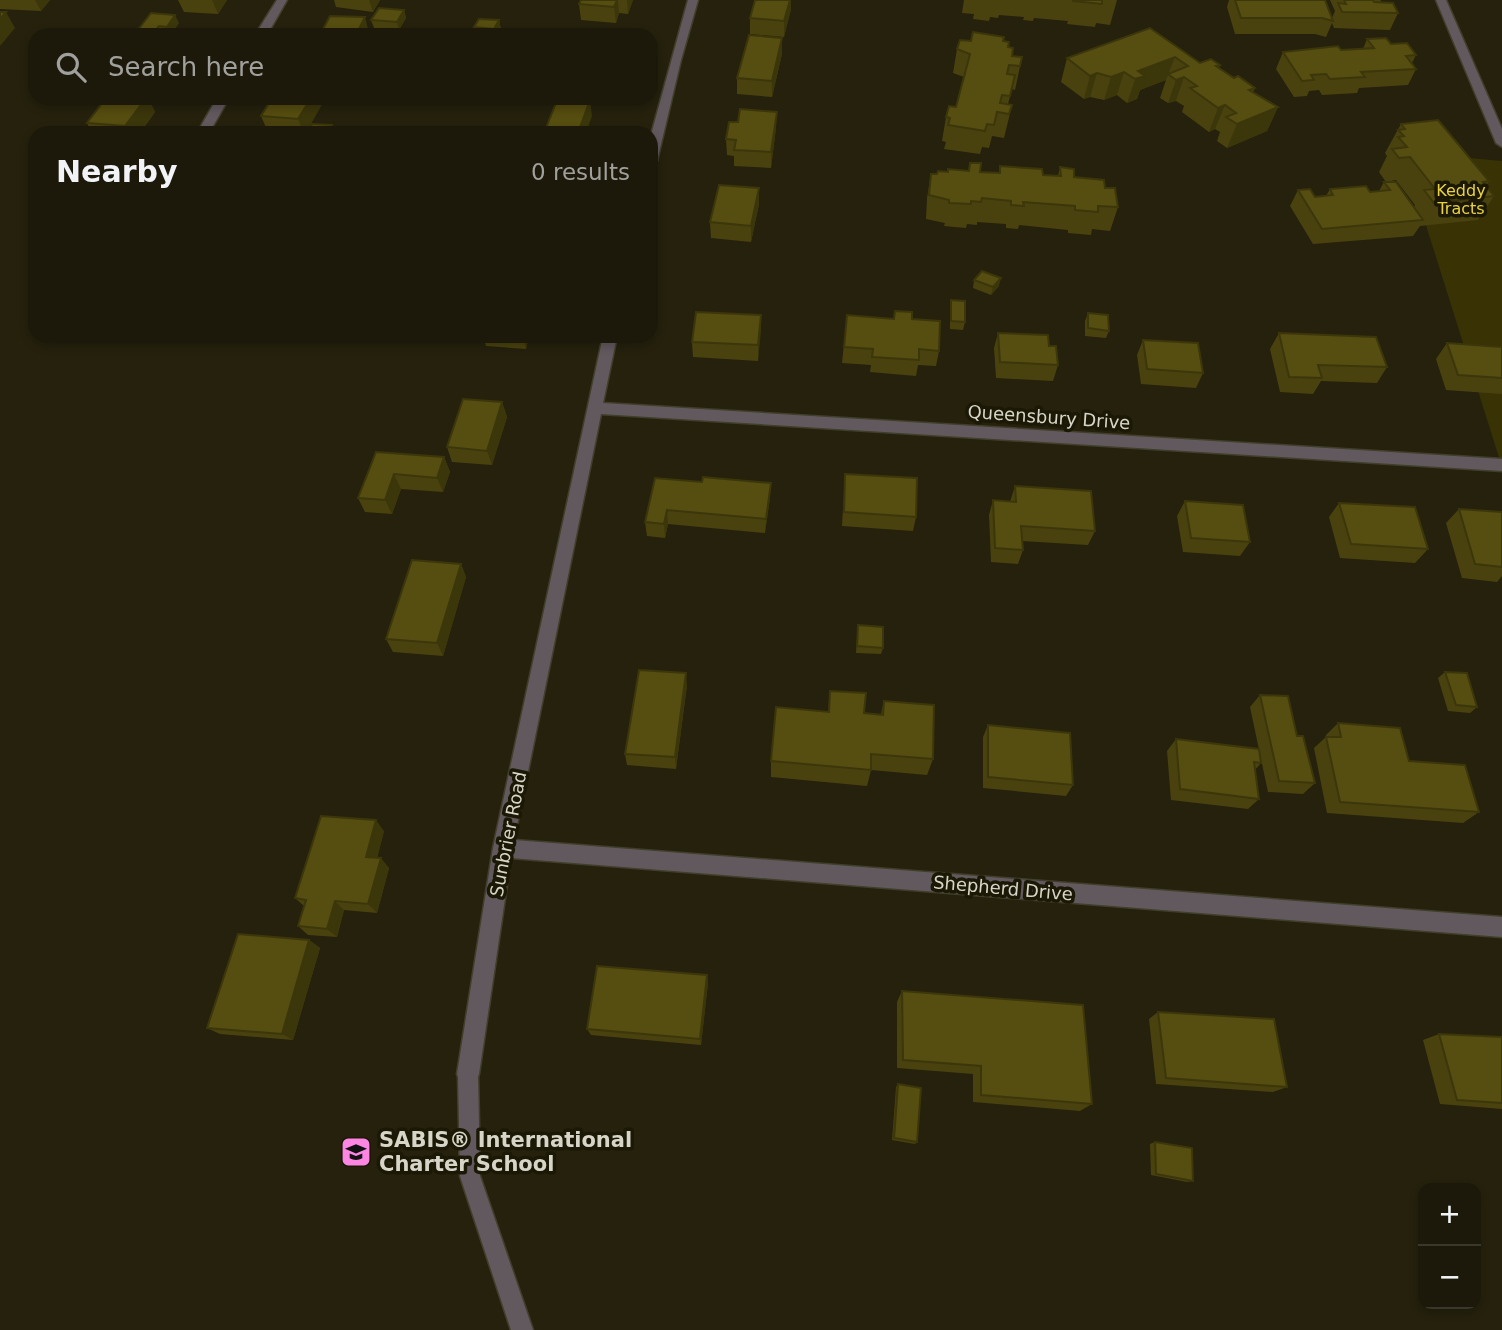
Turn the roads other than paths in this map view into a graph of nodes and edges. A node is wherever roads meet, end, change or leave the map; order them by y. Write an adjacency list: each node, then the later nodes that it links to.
1 (282, 0): 4 (street)
2 (693, 0): 7 (street)
3 (1441, 0): 8 (street)
4 (265, 28)
5 (219, 105): 6 (street)
6 (207, 126)
7 (658, 132)
8 (1502, 143)
9 (608, 343): 10 (street, Sunbrier Road)
10 (593, 408): 11 (street, Queensbury Drive); 12 (street, Sunbrier Road)
11 (1502, 465)
12 (503, 848): 13 (street, Shepherd Drive); 14 (street, Sunbrier Road)
13 (1502, 927)
14 (467, 1074): 15 (lane, Sunbrier Road)
15 (522, 1330)

